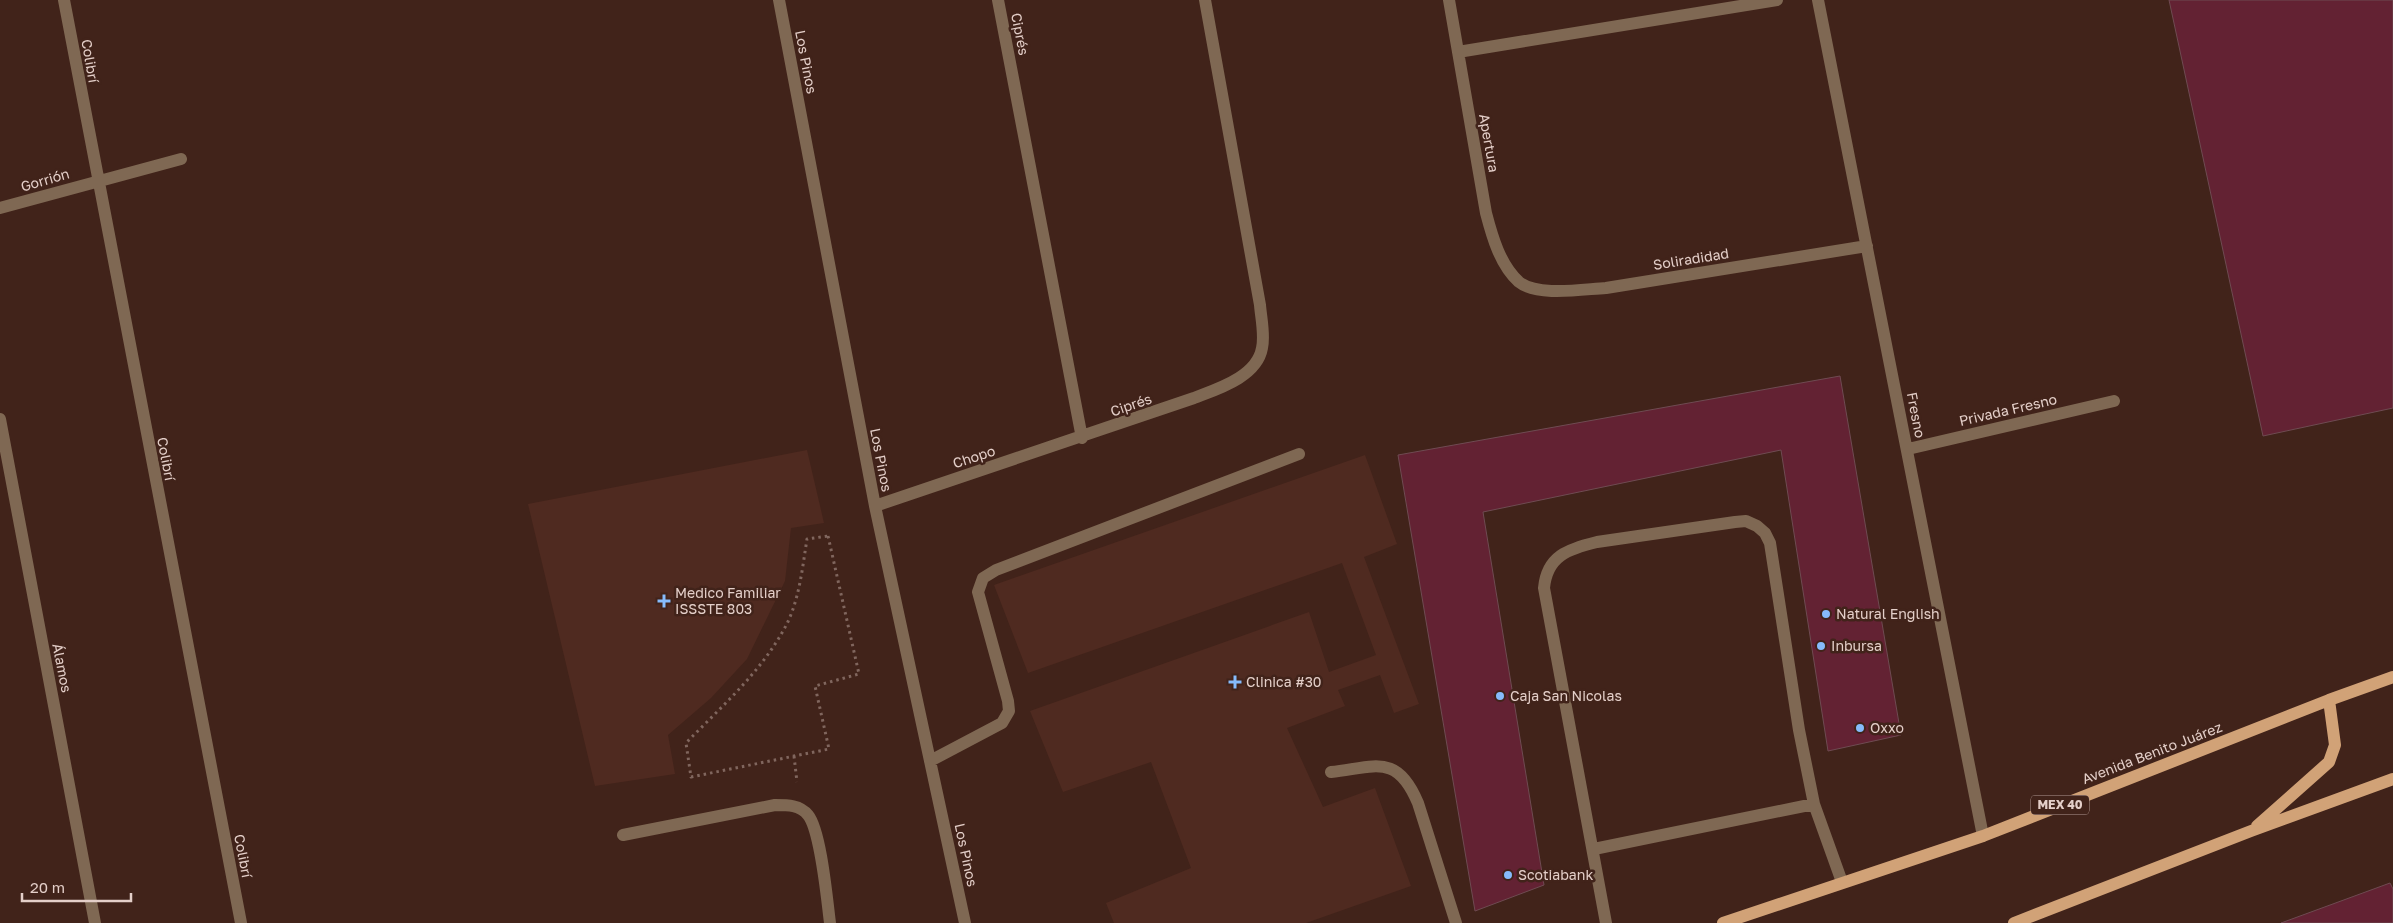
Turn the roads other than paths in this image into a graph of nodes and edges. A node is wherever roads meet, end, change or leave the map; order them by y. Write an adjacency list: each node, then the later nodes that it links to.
1 (64, 0): 10 (street, Colibrí)
2 (779, 0): 19 (street, Los Pinos)
3 (998, 0): 16 (street, Ciprés)
4 (1205, 0): 16 (street, Ciprés)
5 (1449, 0): 8 (street, Apertura)
6 (1777, 0): 8 (street)
7 (1818, 0): 12 (street, Fresno)
8 (1458, 52): 13 (street, Apertura)
9 (181, 159): 10 (street, Gorrión)
10 (97, 181): 11 (street, Gorrión); 32 (street, Colibrí)
11 (0, 208)
12 (1867, 246): 13 (street, Soliradidad); 17 (street, Fresno)
13 (1520, 282)
14 (2114, 401): 17 (street, Privada Fresno)
15 (0, 419): 31 (street, Álamos)
16 (1082, 438): 19 (street, Chopo)
17 (1908, 449): 28 (street, Fresno)
18 (1299, 454): 22 (street)
19 (875, 506): 22 (street, Los Pinos)
20 (2393, 677): 21 (main road, Avenida Benito Juárez / MEX 40)
21 (2329, 700): 26 (main road); 28 (main road, Avenida Benito Juárez / MEX 40)
22 (930, 761): 34 (street, Los Pinos)
23 (1332, 772): 35 (street)
24 (2393, 780): 26 (main road)
25 (1814, 804): 29 (street); 29 (street); 30 (street)
26 (2251, 831): 38 (main road)
27 (623, 835): 33 (street)
28 (1983, 836): 30 (main road, Avenida Benito Juárez / MEX 40)
29 (1594, 849): 36 (street)
30 (1842, 882): 37 (main road, Avenida Benito Juárez / MEX 40)
31 (95, 923)
32 (241, 923)
33 (830, 923)
34 (965, 923)
35 (1456, 923)
36 (1606, 923)
37 (1722, 923)
38 (2014, 923)

